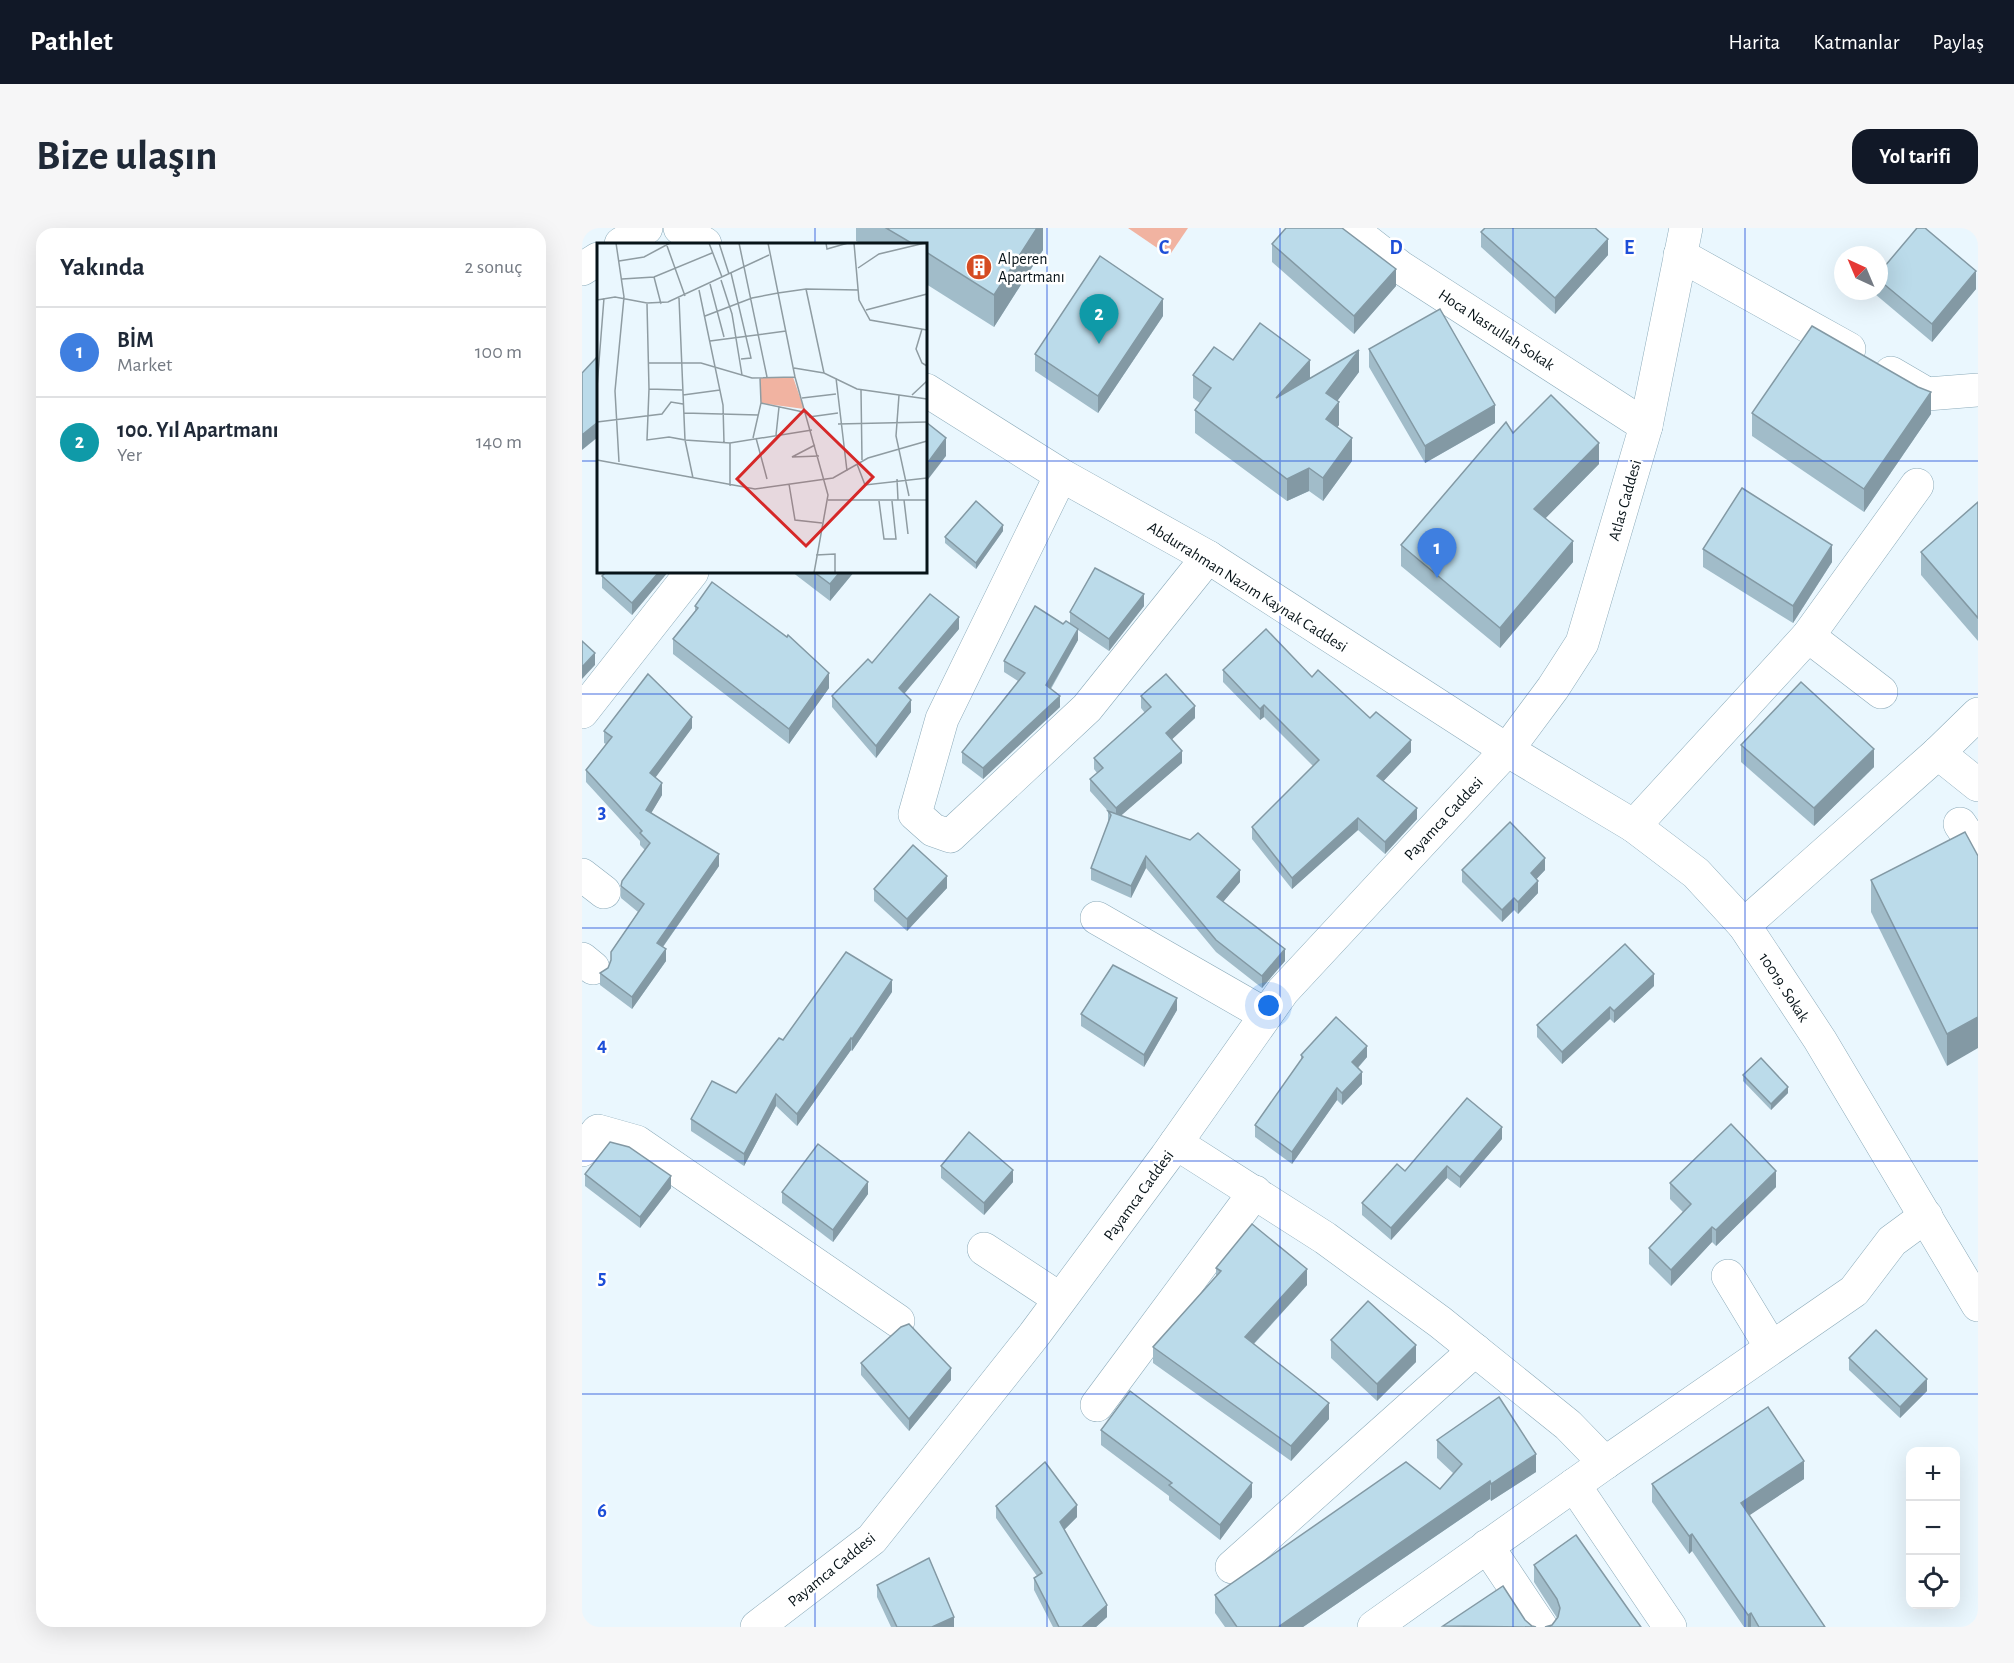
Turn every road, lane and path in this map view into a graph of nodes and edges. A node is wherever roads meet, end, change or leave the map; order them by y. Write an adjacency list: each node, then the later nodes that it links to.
1 (646, 228): 6 (street)
2 (680, 228): 7 (street)
3 (727, 228): 8 (street)
4 (1350, 228): 13 (street, Hoca Nasrullah Sokak)
5 (1683, 241): 11 (street); 13 (street, Atlas Caddesi)
6 (623, 243)
7 (703, 243)
8 (716, 243)
9 (597, 260): 10 (street)
10 (582, 269)
11 (1978, 390)
12 (927, 391): 14 (street, Abdurrahman Nazım Kaynak Caddesi)
13 (1646, 426): 22 (street, Atlas Caddesi)
14 (1061, 475): 16 (street, Abdurrahman Nazım Kaynak Caddesi); 16 (street)
15 (1917, 485): 18 (street)
16 (1208, 557): 22 (street, Abdurrahman Nazım Kaynak Caddesi)
17 (691, 573): 20 (street)
18 (1808, 636): 19 (street); 26 (street)
19 (1881, 692)
20 (582, 712)
21 (1978, 714): 23 (street)
22 (1507, 750): 26 (street, 10019. Sokak); 30 (street, Payamca Caddesi)
23 (1938, 753): 24 (street); 29 (street)
24 (1978, 785)
25 (1960, 824): 27 (street)
26 (1634, 826): 29 (street, 10019. Sokak)
27 (1978, 851)
28 (1097, 918): 30 (street)
29 (1744, 925): 34 (street, 10019. Sokak)
30 (1266, 1015): 31 (street, Payamca Caddesi)
31 (1176, 1143): 33 (street); 37 (street, Payamca Caddesi)
32 (582, 1150): 39 (street)
33 (1255, 1192): 41 (street); 42 (street)
34 (1926, 1216): 38 (street, 10019. Sokak); 40 (street)
35 (984, 1250): 37 (street)
36 (1728, 1276): 40 (street)
37 (1060, 1299): 47 (street, Payamca Caddesi)
38 (1978, 1305)
39 (898, 1321)
40 (1771, 1347): 43 (street)
41 (1475, 1350): 43 (street); 46 (street)
42 (1097, 1405)
43 (1605, 1463): 44 (street)
44 (1574, 1485): 45 (street); 50 (street)
45 (1487, 1546): 48 (street); 49 (street)
46 (1232, 1567)
47 (757, 1627)
48 (1374, 1627)
49 (1541, 1627)
50 (1670, 1627)

